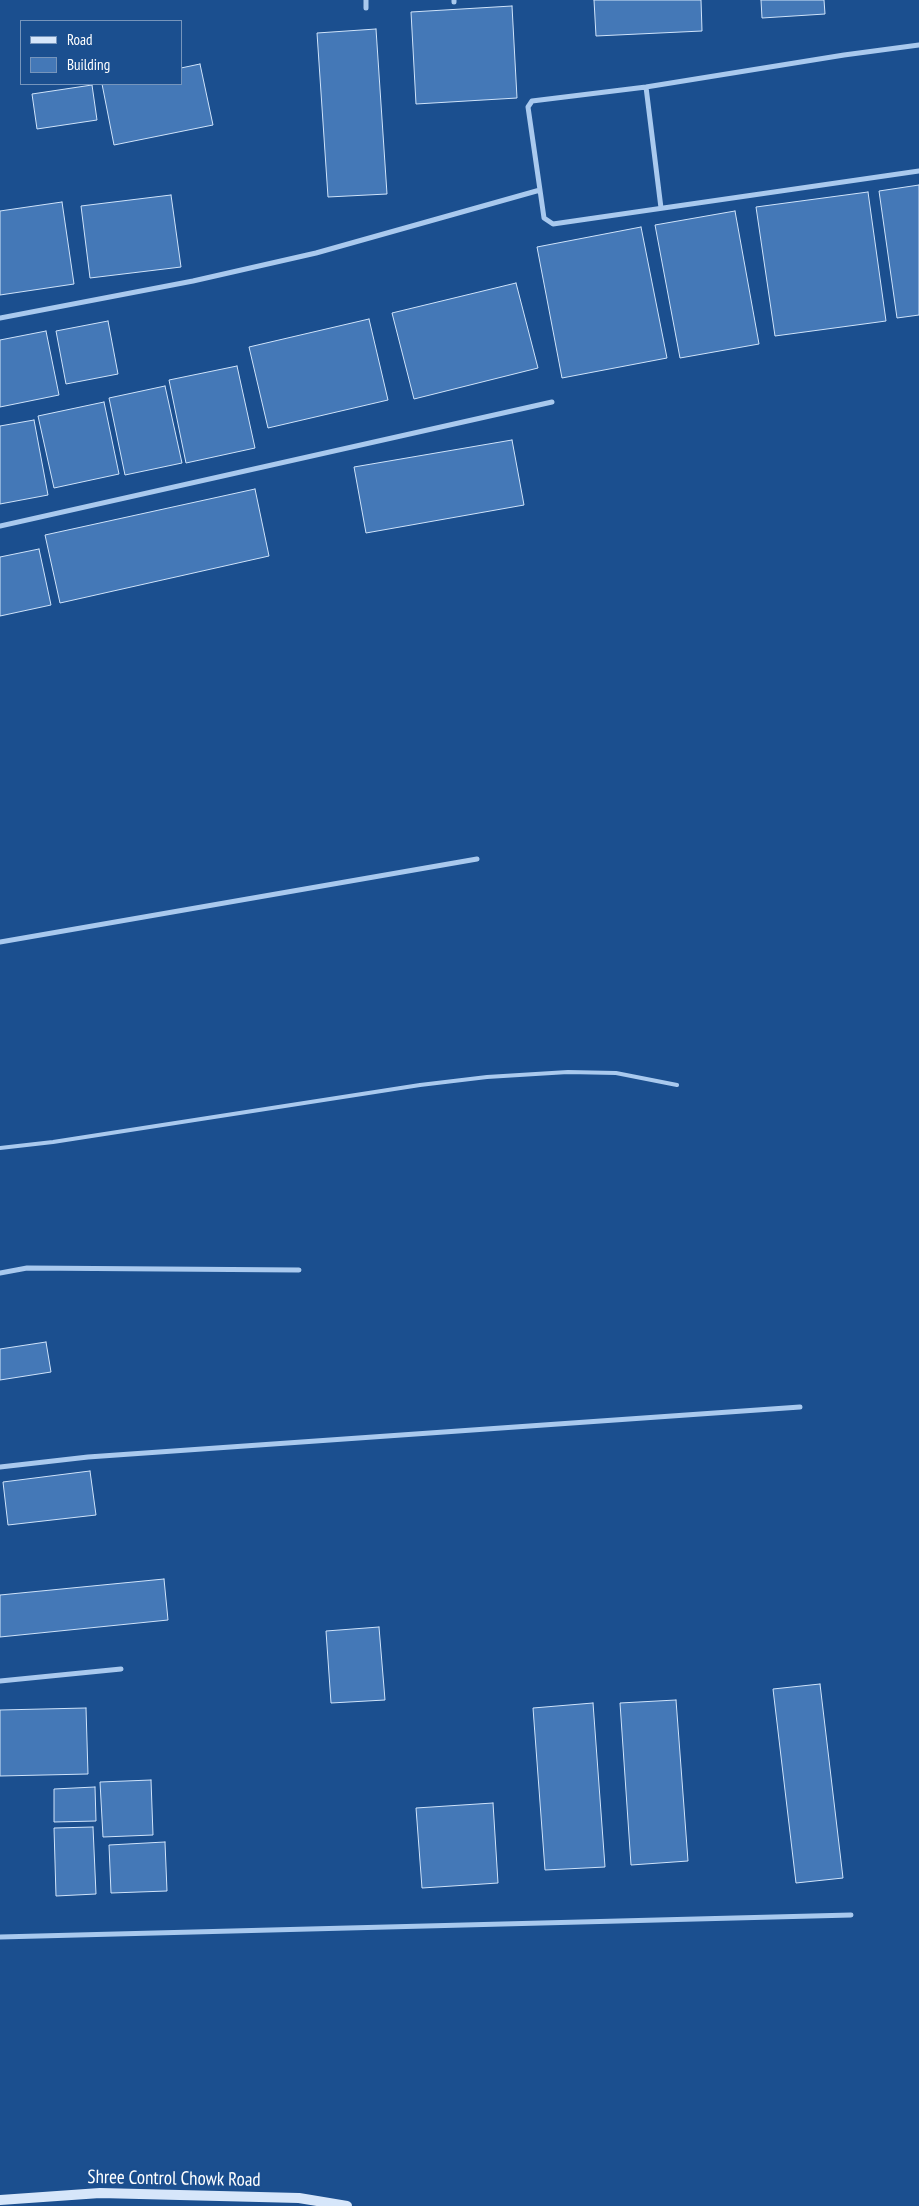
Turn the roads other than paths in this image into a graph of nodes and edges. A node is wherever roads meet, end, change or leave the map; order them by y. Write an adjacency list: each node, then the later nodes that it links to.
1 (366, 0): 2 (street)
2 (366, 8)
3 (919, 45): 4 (street)
4 (646, 87): 6 (street); 7 (street)
5 (919, 171): 7 (street)
6 (540, 190): 7 (street); 8 (street)
7 (661, 208)
8 (0, 318)
9 (552, 402): 10 (street)
10 (0, 526)
11 (477, 859): 12 (street)
12 (0, 942)
13 (677, 1085): 14 (lane)
14 (0, 1148)
15 (298, 1270): 16 (street)
16 (0, 1273)
17 (800, 1407): 18 (street)
18 (0, 1467)
19 (121, 1669): 20 (street)
20 (0, 1681)
21 (851, 1915): 22 (street)
22 (0, 1937)
23 (0, 2200): 24 (street, Shree Control Chowk Road)
24 (347, 2206)

